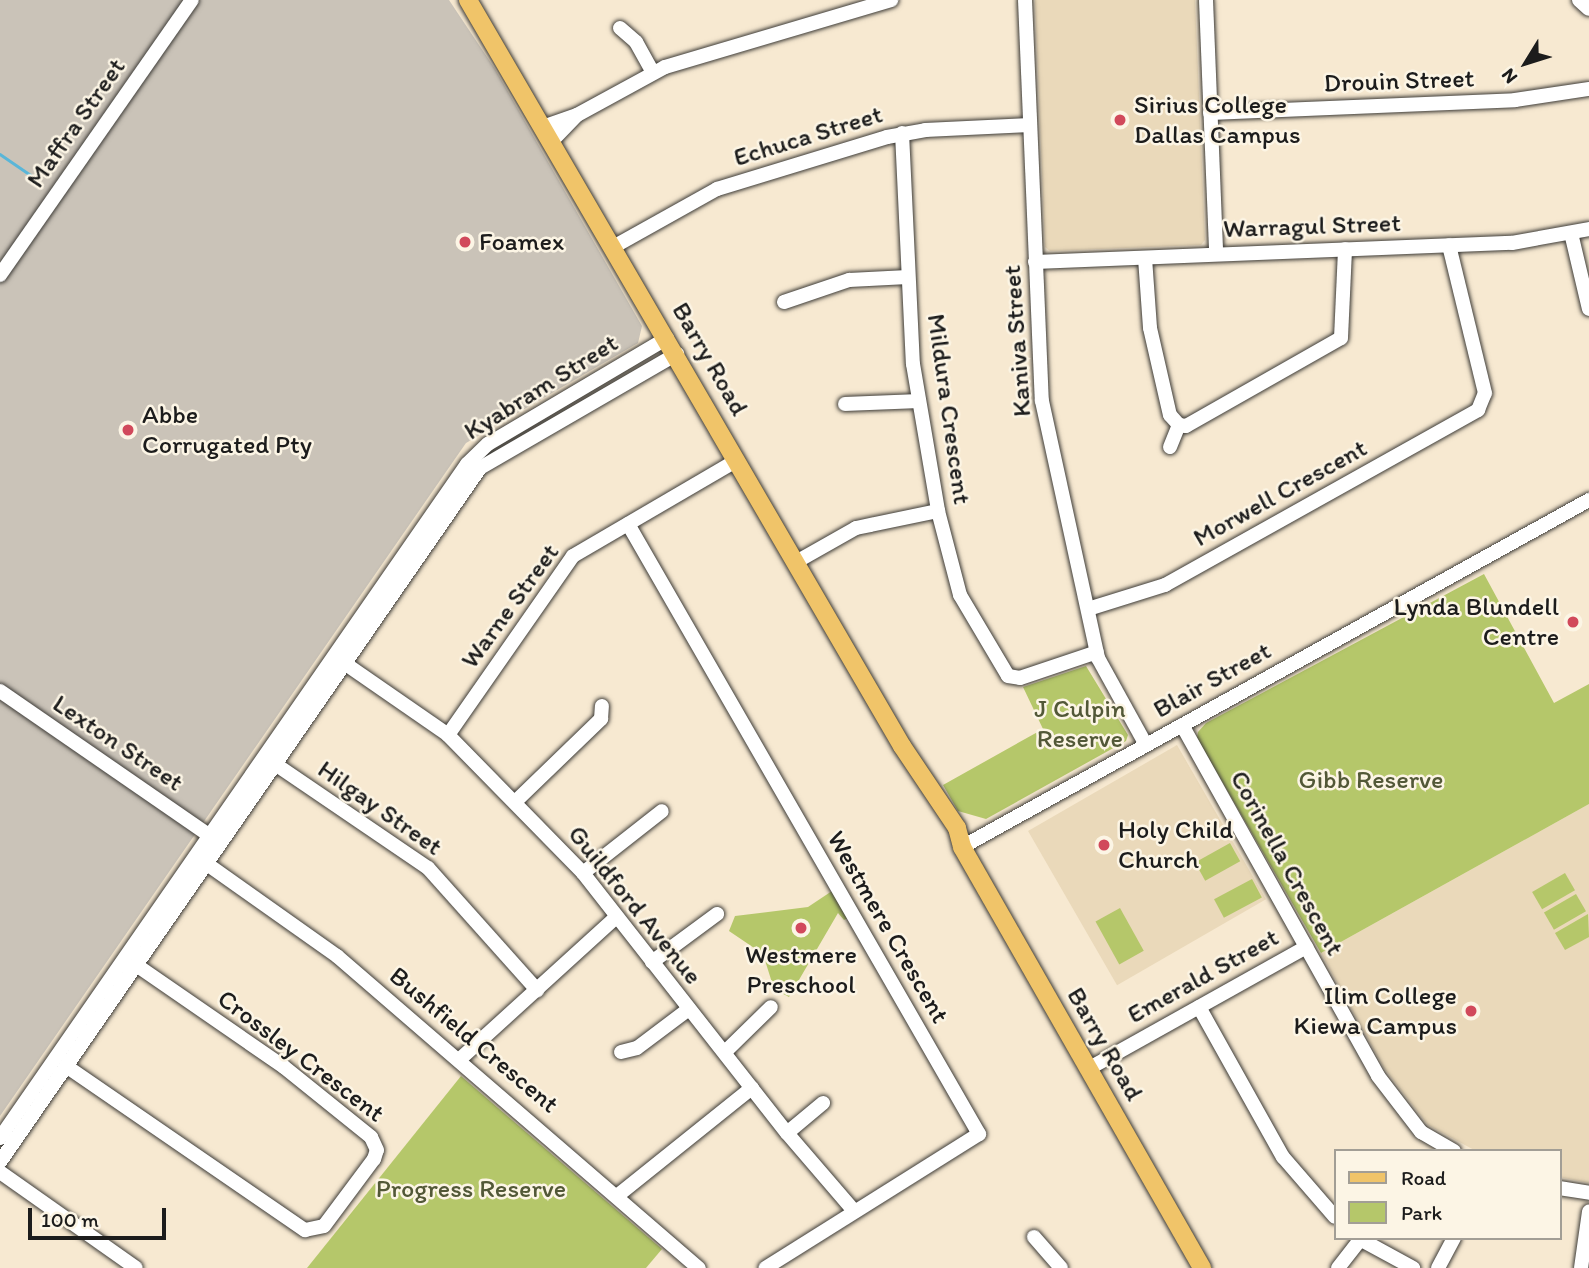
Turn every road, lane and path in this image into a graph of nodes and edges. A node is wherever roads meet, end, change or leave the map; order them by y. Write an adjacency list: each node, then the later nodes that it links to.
1 (192, 0): 23 (street, Maffra Street)
2 (468, 0): 13 (main road, Barry Road)
3 (891, 0): 9 (street)
4 (1025, 0): 12 (street, Kaniva Street)
5 (1206, 0): 11 (street)
6 (1579, 0): 7 (street)
7 (1589, 9)
8 (620, 28): 9 (street)
9 (653, 73): 13 (street)
10 (1589, 89): 11 (street, Drouin Street)
11 (1210, 113): 20 (street)
12 (1030, 125): 14 (street, Echuca Street); 22 (street, Kaniva Street)
13 (549, 133): 18 (main road, Barry Road)
14 (902, 133): 18 (street, Echuca Street); 24 (street, Mildura Crescent)
15 (1589, 229): 16 (street, Warragul Street)
16 (1571, 233): 17 (street, Warragul Street); 26 (street)
17 (1450, 245): 19 (street, Warragul Street); 39 (street, Morwell Crescent)
18 (615, 246): 27 (main road, Barry Road)
19 (1345, 249): 20 (street, Warragul Street); 31 (street)
20 (1216, 254): 21 (street, Warragul Street)
21 (1145, 258): 22 (street, Warragul Street); 31 (street)
22 (1035, 262): 39 (street, Kaniva Street)
23 (0, 275)
24 (908, 277): 25 (street); 29 (street, Mildura Crescent)
25 (784, 302)
26 (1589, 309)
27 (667, 338): 28 (main road, Barry Road); 34 (street, Kyabram Street)
28 (677, 354): 33 (main road, Barry Road); 34 (street, Kyabram Street)
29 (919, 401): 30 (street); 36 (street, Mildura Crescent)
30 (845, 404)
31 (1179, 425): 32 (street)
32 (1170, 447)
33 (737, 460): 37 (street, Warne Street); 38 (main road, Barry Road)
34 (456, 491): 41 (street, Kyabram Street)
35 (1589, 499): 46 (street, Blair Street)
36 (938, 511): 38 (street); 42 (street, Mildura Crescent)
37 (628, 524): 47 (street, Warne Street); 81 (street, Westmere Crescent)
38 (796, 562): 53 (main road, Barry Road)
39 (1088, 609): 40 (street, Kaniva Street)
40 (1097, 652): 42 (street); 48 (street, Kaniva Street)
41 (339, 660): 47 (street, Guildford Avenue); 49 (street, Kyabram Street); 52 (street, Kyabram Street)
42 (1009, 676): 43 (street)
43 (1000, 689)
44 (0, 691): 52 (street, Lexton Street)
45 (602, 706): 50 (street)
46 (1182, 726): 48 (street, Blair Street); 58 (street, Corinella Crescent)
47 (448, 735): 50 (street, Guildford Avenue)
48 (1146, 745): 53 (street, Blair Street)
49 (275, 764): 54 (street, Kyabram Street); 62 (street, Hilgay Street)
50 (515, 802): 55 (street, Guildford Avenue)
51 (662, 811): 55 (street)
52 (209, 835): 54 (street, Kyabram Street)
53 (961, 847): 70 (main road, Barry Road)
54 (202, 858): 60 (street, Kyabram Street); 61 (street, Kyabram Street); 68 (street, Bushfield Crescent)
55 (583, 873): 57 (street, Guildford Avenue)
56 (717, 914): 59 (street)
57 (616, 917): 59 (street, Guildford Avenue); 62 (street)
58 (1306, 947): 64 (street, Emerald Street); 75 (street, Corinella Crescent)
59 (652, 962): 65 (street, Guildford Avenue)
60 (136, 965): 61 (street, Kyabram Street); 69 (street, Crossley Crescent)
61 (112, 988): 69 (street, Kyabram Street); 74 (street, Kyabram Street)
62 (537, 990): 68 (street)
63 (771, 1007): 67 (street)
64 (1199, 1007): 70 (street, Emerald Street); 83 (street)
65 (689, 1009): 66 (street); 67 (street, Guildford Avenue)
66 (621, 1052)
67 (725, 1052): 71 (street, Guildford Avenue)
68 (459, 1059): 80 (street, Bushfield Crescent)
69 (66, 1066): 76 (street, Kyabram Street)
70 (1088, 1069): 92 (main road, Barry Road)
71 (752, 1088): 73 (street, Guildford Avenue); 80 (street)
72 (823, 1103): 73 (street)
73 (787, 1133): 81 (street, Guildford Avenue)
74 (0, 1138)
75 (1451, 1149)
76 (0, 1162)
77 (0, 1172): 88 (street)
78 (1561, 1188): 79 (street)
79 (1589, 1193)
80 (617, 1196): 89 (street, Bushfield Crescent)
81 (854, 1211): 90 (street, Westmere Crescent)
82 (1589, 1212): 96 (street)
83 (1334, 1216)
84 (1034, 1237): 91 (street)
85 (1358, 1240): 93 (street)
86 (1361, 1240): 94 (street)
87 (1453, 1240): 95 (street)
88 (136, 1268)
89 (699, 1268)
90 (765, 1268)
91 (1061, 1268)
92 (1202, 1268)
93 (1338, 1268)
94 (1413, 1268)
95 (1438, 1268)
96 (1581, 1268)

